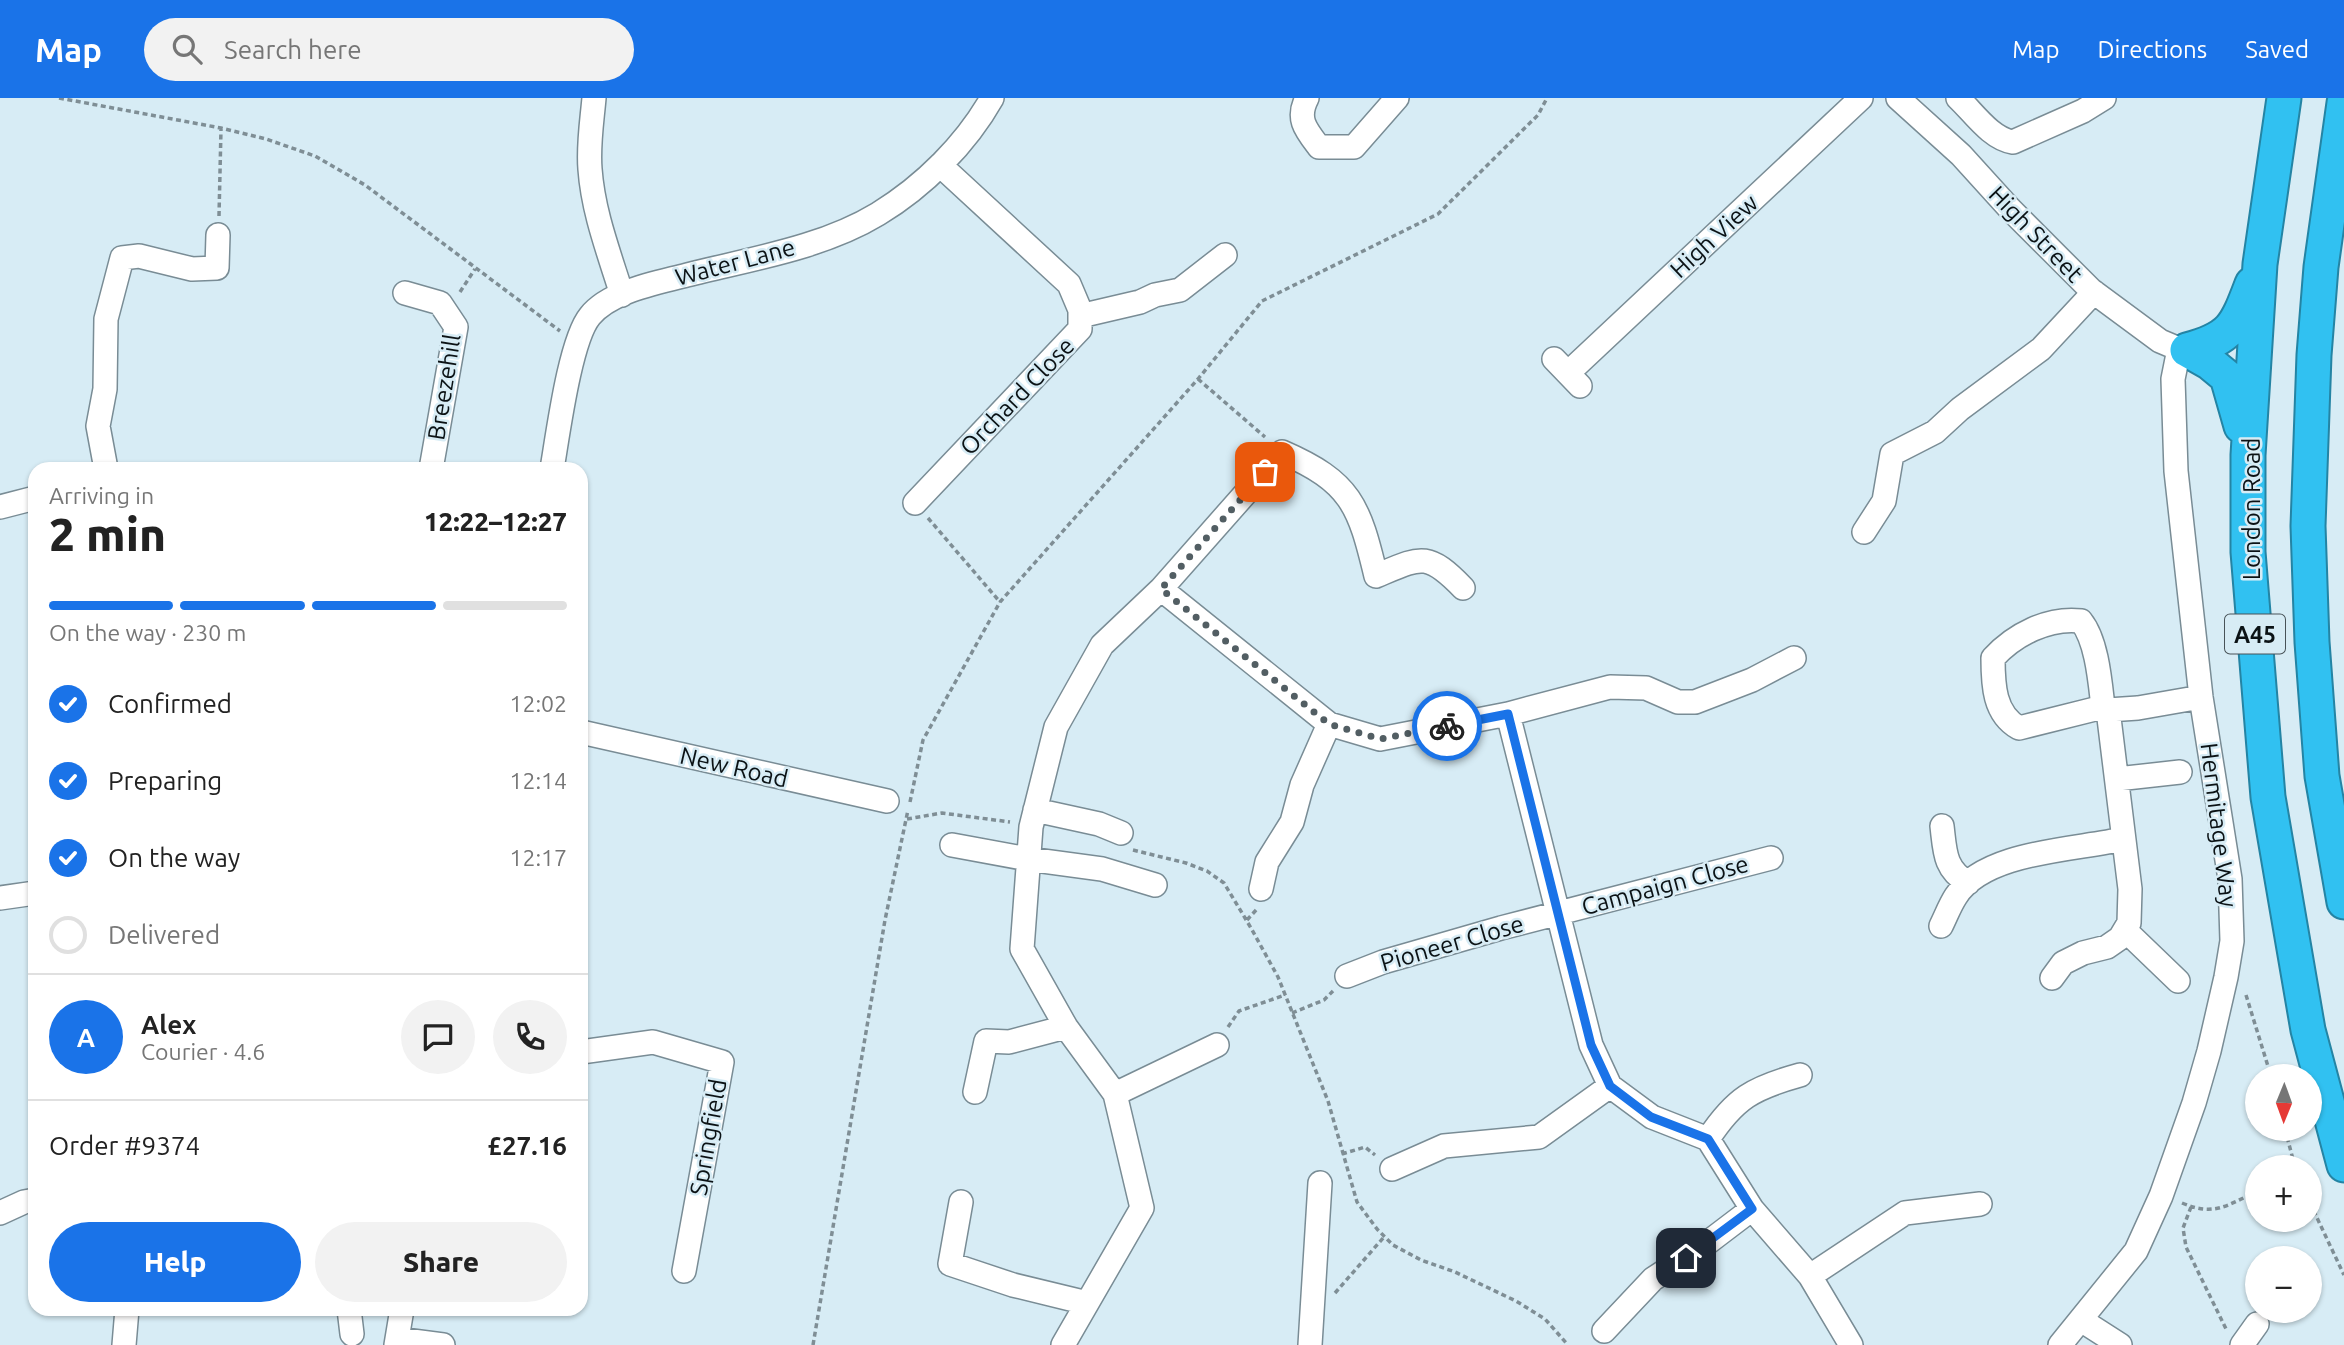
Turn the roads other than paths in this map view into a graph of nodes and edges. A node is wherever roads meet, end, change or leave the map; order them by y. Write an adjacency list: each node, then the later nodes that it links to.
1 (594, 98): 17 (street)
2 (992, 98): 11 (street, Water Lane)
3 (1307, 98): 4 (street)
4 (1397, 98)
5 (1861, 98): 20 (street, High View)
6 (1898, 98): 15 (street, High Street)
7 (1958, 98): 8 (street)
8 (2104, 98)
9 (2284, 98): 14 (highway, London Road / A45)
10 (2344, 103): 52 (highway, A45)
11 (940, 165): 17 (street, Water Lane); 18 (street, Orchard Close)
12 (218, 235): 22 (street)
13 (1225, 255): 18 (street)
14 (2260, 264): 19 (highway); 21 (highway, London Road / A45)
15 (2094, 292): 19 (street, High Street); 28 (street)
16 (405, 293): 23 (street, Breezehill)
17 (622, 295): 24 (street, Water Lane)
18 (1080, 316): 26 (street, Orchard Close)
19 (2183, 350): 21 (highway); 32 (street, Hermitage Way)
20 (1567, 373)
21 (2248, 455): 67 (highway, London Road / A45)
22 (105, 462)
23 (432, 462)
24 (553, 462)
25 (28, 500): 27 (street)
26 (915, 503)
27 (0, 507)
28 (1864, 532)
29 (1463, 588): 30 (street)
30 (1161, 589): 35 (street); 40 (street)
31 (1794, 658): 34 (street)
32 (2201, 697): 33 (street); 81 (street, Hermitage Way)
33 (2105, 708): 33 (street); 38 (street)
34 (1508, 714): 35 (street); 53 (street)
35 (1329, 724): 49 (street)
36 (588, 734): 39 (street, New Road)
37 (2180, 772): 38 (street)
38 (2117, 779): 42 (street)
39 (887, 802)
40 (1033, 818): 43 (street); 46 (street)
41 (1942, 826): 47 (street)
42 (2123, 839): 47 (street); 55 (street)
43 (1126, 841)
44 (952, 845): 46 (street)
45 (1770, 858): 53 (street, Campaign Close)
46 (1028, 859): 48 (street); 59 (street)
47 (1968, 883): 54 (street)
48 (1155, 885)
49 (1261, 889)
50 (28, 894): 51 (street)
51 (0, 898)
52 (2344, 902)
53 (1559, 913): 56 (street, Pioneer Close); 63 (street)
54 (1941, 926)
55 (2126, 931): 57 (street); 58 (street)
56 (1346, 976)
57 (2052, 978)
58 (2178, 981)
59 (1066, 1027): 64 (street); 65 (street)
60 (1217, 1045): 65 (street)
61 (588, 1051): 75 (street, Springfield)
62 (1800, 1075): 66 (street)
63 (1610, 1086): 66 (street); 68 (street)
64 (975, 1092)
65 (1115, 1094): 77 (street)
66 (1708, 1139): 73 (street)
67 (2344, 1165)
68 (1392, 1169)
69 (1320, 1183): 90 (street)
70 (28, 1201): 74 (street)
71 (961, 1202): 77 (street)
72 (1980, 1204): 76 (street)
73 (1752, 1209): 76 (street); 83 (street)
74 (0, 1213)
75 (684, 1271)
76 (1810, 1276): 91 (street)
77 (1087, 1303): 89 (street)
78 (126, 1316): 87 (street)
79 (350, 1316): 84 (street)
80 (401, 1316): 86 (street)
81 (2081, 1320): 92 (street, Hermitage Way); 93 (street)
82 (2257, 1324): 85 (street)
83 (1604, 1331)
84 (352, 1334)
85 (2235, 1340)
86 (396, 1342): 88 (street)
87 (124, 1345)
88 (443, 1345)
89 (1063, 1345)
90 (1310, 1345)
91 (1851, 1345)
92 (2060, 1345)
93 (2120, 1345)

